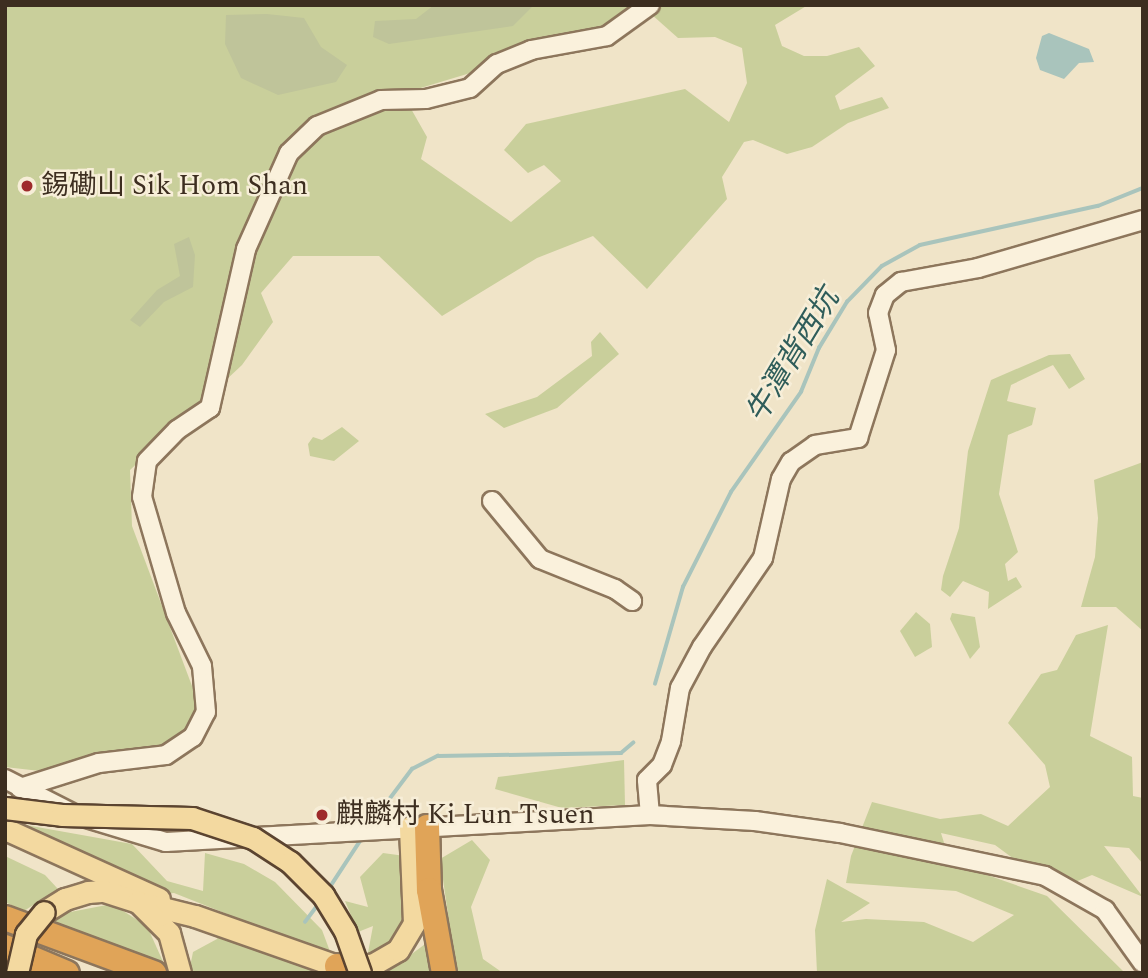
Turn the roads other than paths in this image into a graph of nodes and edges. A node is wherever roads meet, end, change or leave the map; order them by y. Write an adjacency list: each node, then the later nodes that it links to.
1 (650, 5): 5 (street)
2 (1143, 220): 7 (street)
3 (492, 502): 4 (street)
4 (632, 601)
5 (13, 783): 8 (street)
6 (5, 808): 17 (main road, bridge)
7 (650, 816): 8 (street); 15 (street)
8 (418, 827): 17 (main road); 21 (highway)
9 (5, 828): 12 (main road)
10 (5, 843): 11 (main road)
11 (128, 898): 12 (main road); 16 (main road); 18 (main road, bridge)
12 (195, 916): 17 (main road)
13 (5, 918): 20 (highway)
14 (5, 947): 19 (highway)
15 (1143, 963)
16 (179, 967)
17 (351, 971)
18 (17, 973)
19 (67, 973)
20 (154, 973)
21 (444, 973)

